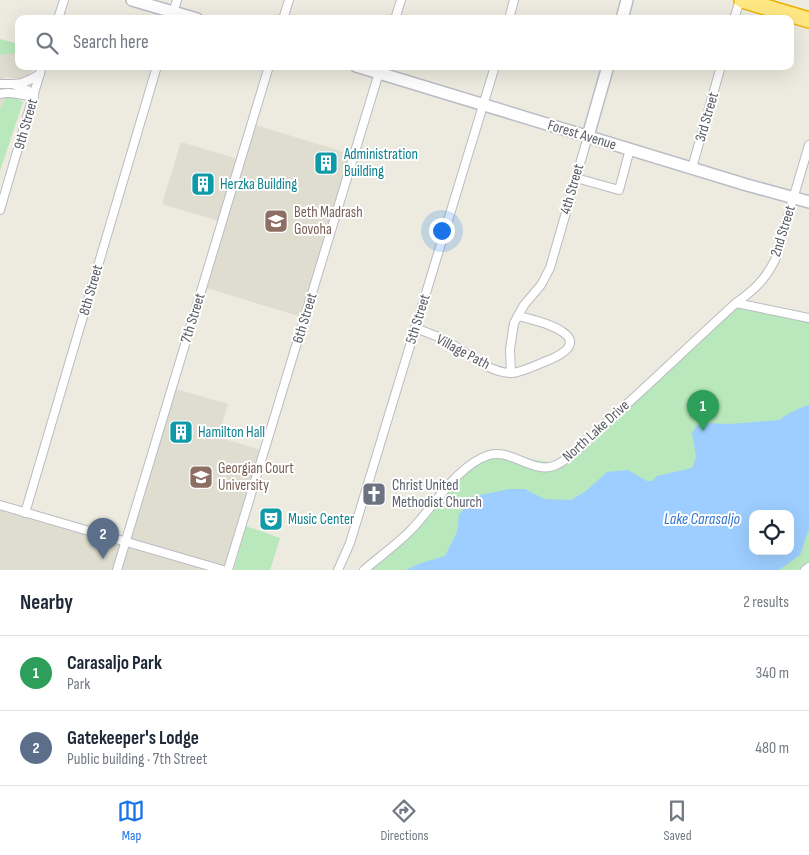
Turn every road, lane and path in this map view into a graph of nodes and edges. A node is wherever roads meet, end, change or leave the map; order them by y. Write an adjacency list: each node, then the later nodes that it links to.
1 (64, 0): 9 (street)
2 (132, 0): 10 (street)
3 (177, 0): 10 (street)
4 (289, 0): 11 (street)
5 (401, 0): 12 (street)
6 (514, 0): 13 (street)
7 (627, 0): 14 (street)
8 (741, 0): 15 (street); 16 (highway)
9 (59, 15)
10 (172, 15)
11 (284, 15)
12 (397, 15)
13 (510, 15)
14 (623, 15)
15 (735, 15)
16 (792, 15)
17 (794, 16): 18 (highway)
18 (809, 20)
19 (41, 70): 27 (street); 29 (street, 9th Street)
20 (156, 70): 46 (street, 8th Street)
21 (268, 70): 47 (street, 7th Street)
22 (380, 70): 30 (street, Forest Avenue); 51 (street, 6th Street)
23 (494, 70): 30 (street, 5th Street)
24 (607, 70): 31 (street, 4th Street)
25 (720, 70): 34 (street, 3rd Street)
26 (0, 84): 27 (street)
27 (15, 85): 29 (street)
28 (0, 94): 29 (street)
29 (34, 96): 38 (street, 9th Street)
30 (483, 106): 31 (street, Forest Avenue); 43 (street, 5th Street)
31 (588, 136): 33 (street, Forest Avenue); 35 (street, 4th Street)
32 (809, 145): 36 (street, 2nd Street)
33 (630, 149): 34 (street, Forest Avenue); 35 (street)
34 (692, 168): 36 (street, Forest Avenue)
35 (576, 178): 39 (street, 4th Street)
36 (793, 198): 37 (street, Forest Avenue); 40 (street, 2nd Street)
37 (809, 202)
38 (0, 210)
39 (554, 255): 41 (street, Village Path)
40 (736, 303): 42 (street); 53 (street, North Lake Drive)
41 (518, 316): 44 (street, Village Path); 44 (street)
42 (809, 318)
43 (415, 328): 44 (street, Village Path); 52 (street, 5th Street)
44 (511, 373)
45 (0, 505): 46 (street)
46 (25, 514): 47 (street)
47 (126, 543): 49 (street, 7th Street); 50 (street)
48 (809, 567): 54 (street)
49 (117, 570)
50 (223, 570)
51 (228, 570)
52 (338, 570)
53 (364, 570)
54 (805, 570)

